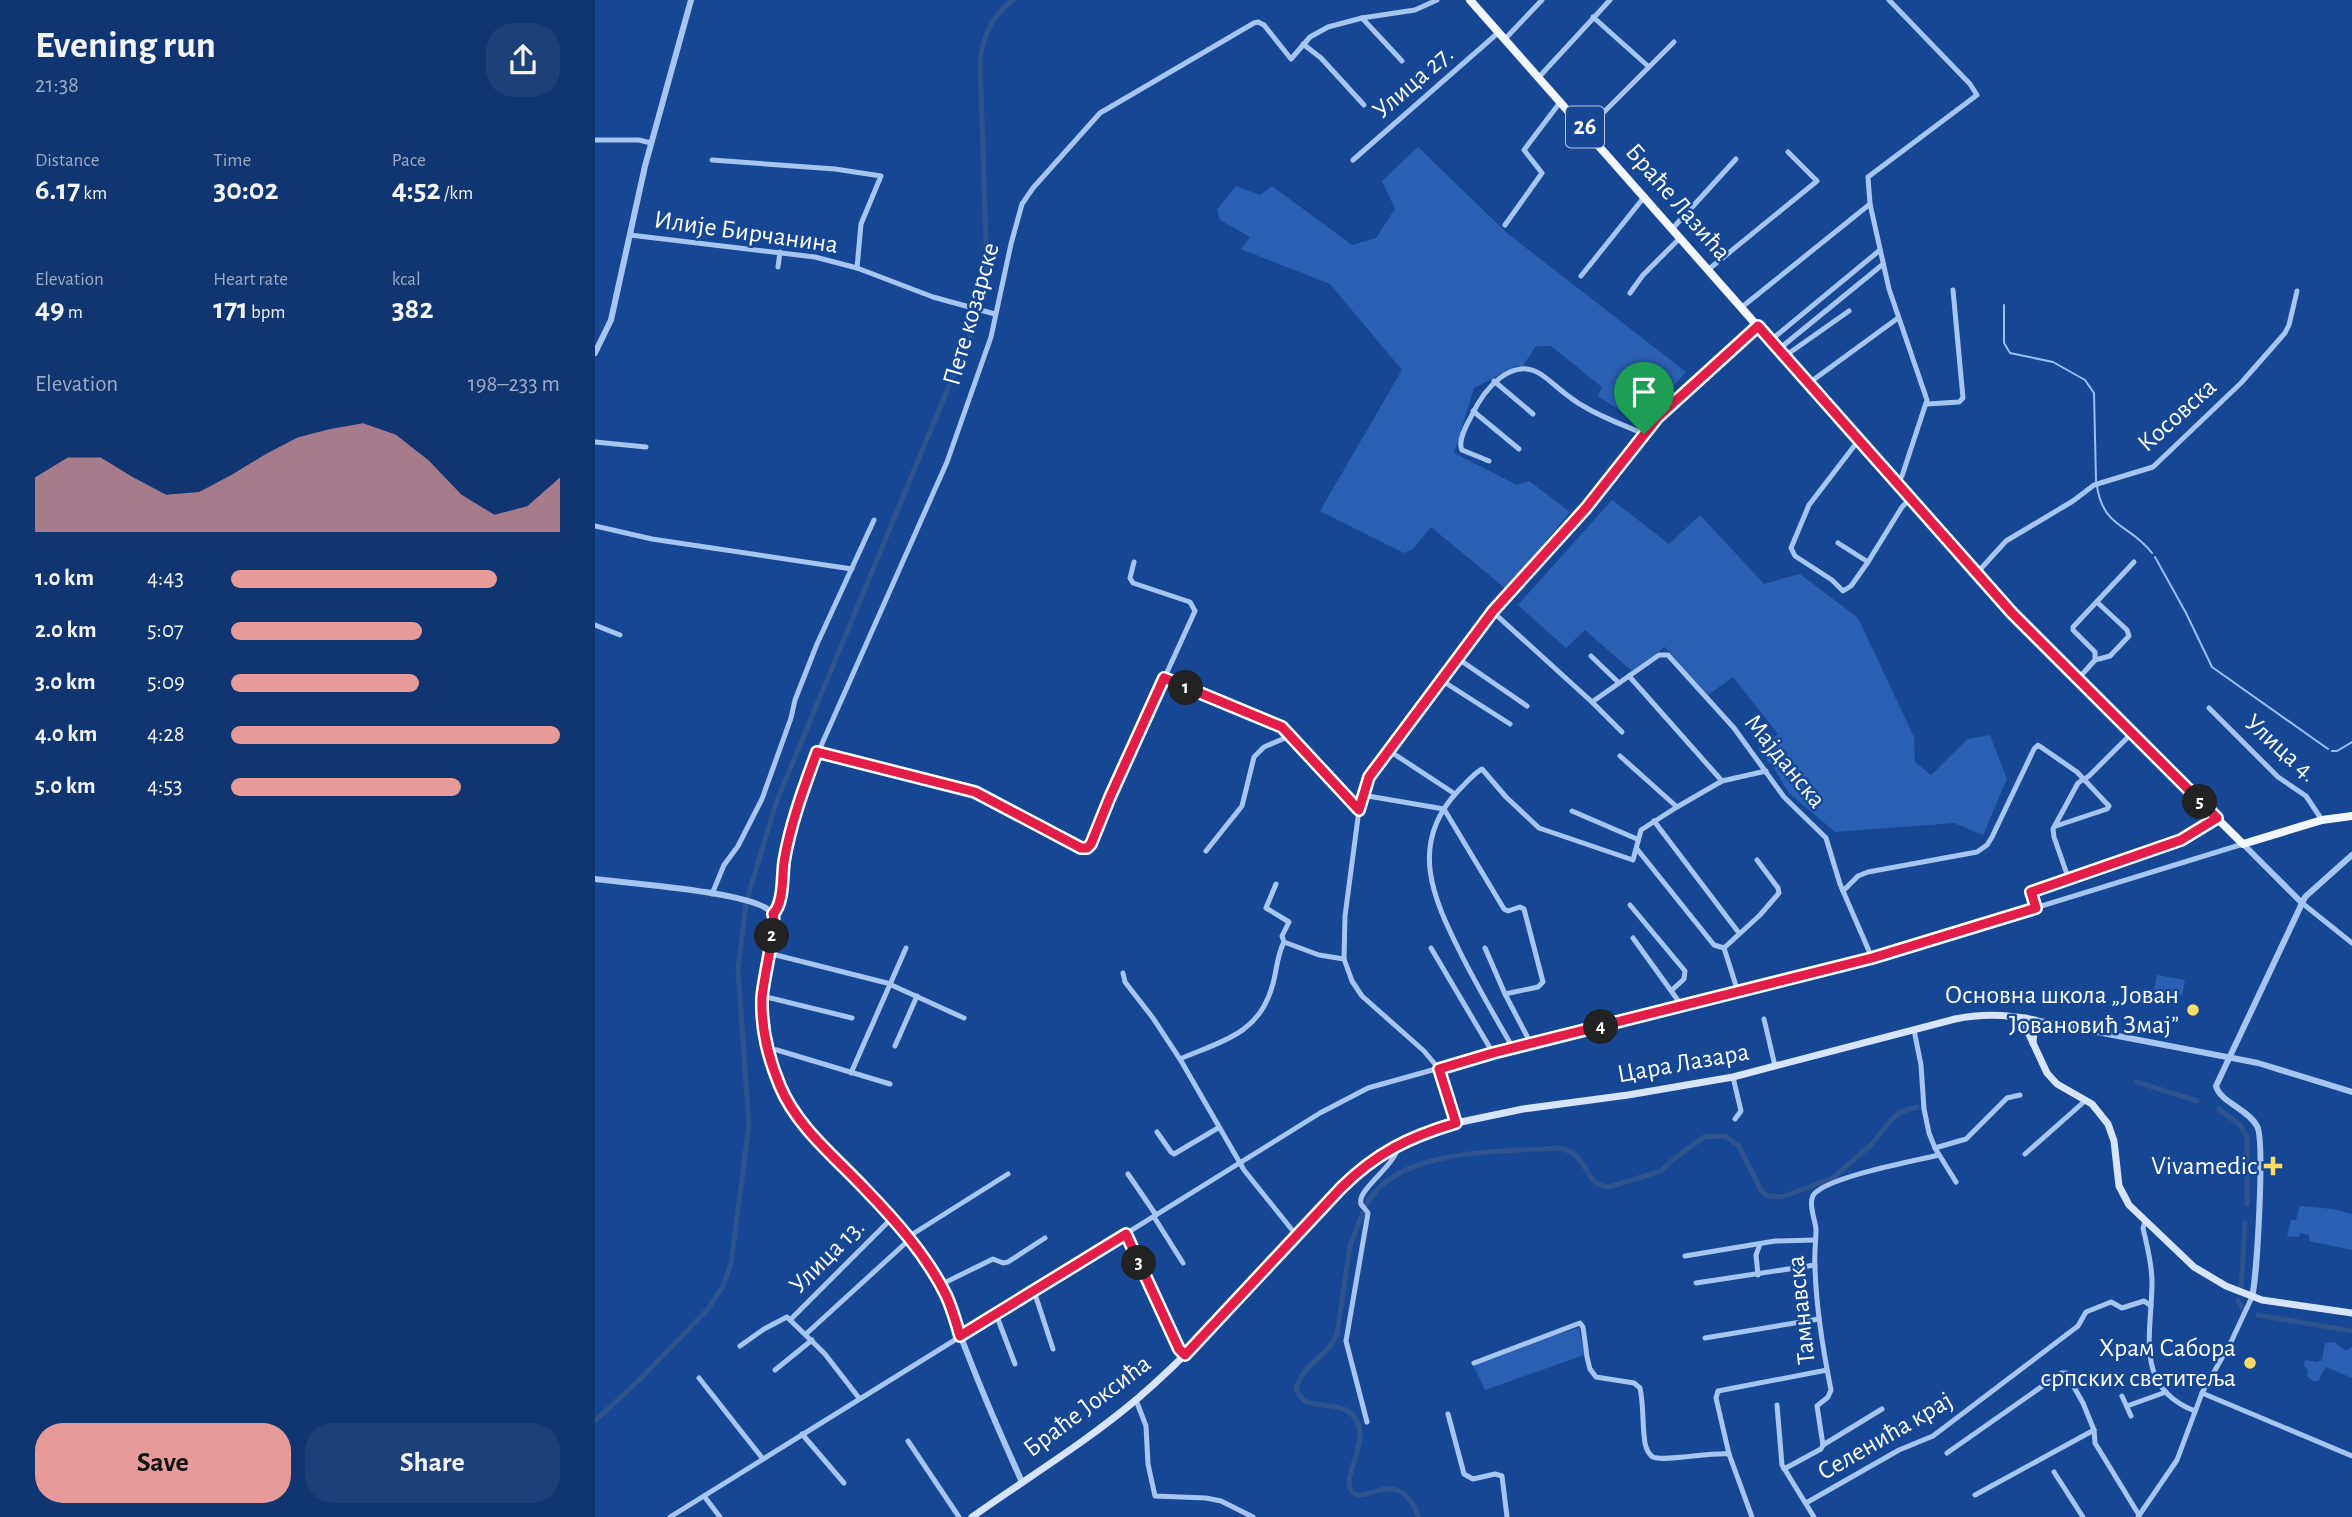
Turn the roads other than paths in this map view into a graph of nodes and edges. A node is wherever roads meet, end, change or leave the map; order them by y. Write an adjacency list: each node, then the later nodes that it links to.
1 (691, 0): 19 (street)
2 (1437, 0): 7 (street, Пете козарске)
3 (1470, 0): 9 (main road, Браће Лазића / 26)
4 (1542, 0): 9 (street, Улица 27.)
5 (1609, 0): 8 (street)
6 (1889, 0): 25 (street)
7 (1362, 18): 11 (street, Пете козарске); 12 (street)
8 (1593, 18): 13 (street); 14 (street)
9 (1502, 35): 14 (main road, Браће Лазића / 26); 23 (street, Улица 27.)
10 (1674, 42): 13 (street)
11 (1303, 44): 16 (street); 42 (street, Пете козарске)
12 (1402, 61)
13 (1649, 67): 17 (street)
14 (1539, 77): 15 (main road, Браће Лазића / 26)
15 (1561, 101): 17 (main road, Браће Лазића / 26); 26 (street)
16 (1364, 105)
17 (1587, 129): 24 (main road, Браће Лазића / 26)
18 (595, 140): 19 (street)
19 (651, 143): 28 (street)
20 (1788, 152): 35 (street)
21 (1736, 159): 27 (street)
22 (712, 160): 34 (street)
23 (1353, 160)
24 (1645, 196): 27 (main road, Браће Лазића / 26); 36 (street)
25 (1870, 204): 30 (street); 40 (street)
26 (1505, 225)
27 (1673, 228): 29 (main road, Браће Лазића / 26)
28 (630, 235): 31 (street, Илије Бирчанина); 47 (street)
29 (1681, 237): 35 (main road, Браће Лазића / 26); 39 (street)
30 (1880, 250): 32 (street); 45 (street)
31 (780, 252): 33 (street); 34 (street, Илије Бирчанина)
32 (1882, 265): 43 (street); 46 (street)
33 (778, 267)
34 (857, 268): 42 (street, Илије Бирчанина)
35 (1709, 269): 40 (main road, Браће Лазића / 26)
36 (1581, 276)
37 (1953, 290): 50 (street)
38 (2297, 291): 68 (street, Косовска)
39 (1630, 293)
40 (1742, 307): 44 (main road, 26)
41 (1849, 311): 46 (street)
42 (995, 314): 89 (street, Пете козарске)
43 (1898, 318): 49 (street); 50 (street)
44 (1758, 326): 45 (main road, 26); 53 (street)
45 (1771, 340): 46 (main road, 26)
46 (1782, 352): 49 (main road, 26)
47 (595, 353)
48 (1494, 381): 51 (street); 52 (street); 53 (street)
49 (1808, 383): 54 (main road, 26)
50 (1927, 404): 59 (street)
51 (1473, 411): 57 (street); 58 (street)
52 (1532, 414)
53 (1644, 434): 70 (street)
54 (1858, 441): 59 (main road, 26); 65 (street)
55 (595, 442): 56 (street)
56 (646, 447)
57 (1519, 449)
58 (1489, 461)
59 (1896, 484): 60 (main road, 26)
60 (1910, 499): 65 (street); 68 (main road, 26)
61 (874, 520): 67 (street)
62 (595, 526): 67 (street)
63 (1838, 542): 65 (street)
64 (1135, 562): 77 (street)
65 (1868, 562)
66 (2134, 562): 69 (street)
67 (852, 569): 115 (street)
68 (1976, 574): 79 (main road, 26)
69 (2097, 602): 75 (street); 75 (street)
70 (1493, 611): 74 (street); 81 (street)
71 (595, 625): 72 (street)
72 (620, 635)
73 (1591, 656): 80 (street)
74 (1457, 657): 78 (street); 82 (street)
75 (2095, 660): 79 (street)
76 (1629, 676): 80 (street, Мајданска); 91 (street, Мајданска); 93 (street)
77 (1164, 678): 87 (street); 89 (street)
78 (1441, 680): 84 (street); 88 (street)
79 (2077, 680): 86 (main road, 26)
80 (1619, 683): 81 (street, Мајданска)
81 (1592, 702): 85 (street)
82 (1527, 706)
83 (2209, 708): 102 (street, Улица 4.)
84 (1510, 724)
85 (1622, 732)
86 (2131, 733): 92 (street); 101 (main road, 26)
87 (1292, 735): 98 (street); 108 (street)
88 (1388, 750): 94 (street); 95 (street)
89 (817, 752): 119 (street, Пете козарске)
90 (1620, 756): 96 (street)
91 (1766, 771): 93 (street); 114 (street, Мајданска)
92 (2083, 779): 104 (street); 104 (street); 114 (street)
93 (1723, 781): 96 (street)
94 (1455, 794): 97 (street); 107 (street)
95 (1362, 795): 97 (street); 98 (street)
96 (1677, 807): 103 (street)
97 (1444, 809): 135 (street); 146 (street)
98 (1359, 810): 130 (street)
99 (1572, 811): 105 (street)
100 (2352, 816): 102 (main road)
101 (2217, 818): 106 (main road, 26); 112 (street)
102 (2322, 820): 106 (main road)
103 (1654, 821): 105 (street); 120 (street)
104 (2056, 826): 112 (street)
105 (1637, 839): 107 (street)
106 (2243, 844): 116 (street); 118 (street)
107 (1637, 849): 127 (street)
108 (1206, 851)
109 (2352, 855): 116 (street)
110 (1757, 860): 120 (street)
111 (595, 879): 115 (street)
112 (2069, 880): 118 (street)
113 (1276, 884): 122 (street)
114 (1843, 891): 129 (street, Мајданска)
115 (712, 894): 119 (street)
116 (2302, 903): 123 (street); 149 (street)
117 (1630, 905): 133 (street)
118 (2036, 908): 129 (street)
119 (773, 914): 128 (street)
120 (1738, 933): 127 (street)
121 (1633, 938): 133 (street)
122 (1284, 942): 130 (street); 150 (street)
123 (2352, 943)
124 (907, 948): 132 (street)
125 (1431, 948): 148 (street)
126 (1485, 948): 135 (street)
127 (1724, 948): 134 (street)
128 (768, 953): 132 (street); 136 (street)
129 (1872, 958): 134 (street)
130 (1345, 959): 152 (street)
131 (1123, 973): 150 (street)
132 (890, 984): 137 (street); 153 (street)
133 (1672, 990): 138 (street)
134 (1738, 992): 138 (street)
135 (1505, 994): 144 (street)
136 (762, 996): 139 (street); 147 (street)
137 (917, 996): 140 (street); 145 (street)
138 (1682, 1006): 144 (street)
139 (852, 1018)
140 (964, 1018)
141 (1764, 1019): 151 (street)
142 (2031, 1019): 143 (main road, Цара Лазара); 149 (street, Цара Лазара); 158 (main road)
143 (1914, 1030): 151 (main road, Цара Лазара); 164 (street)
144 (1531, 1044): 146 (street)
145 (895, 1046)
146 (1513, 1048): 148 (street)
147 (767, 1049): 153 (street); 172 (street)
148 (1493, 1053): 152 (street)
149 (2230, 1057): 156 (street, Цара Лазара); 187 (street)
150 (1180, 1059): 161 (street)
151 (1776, 1066): 154 (main road, Цара Лазара)
152 (1439, 1069): 160 (street); 167 (street)
153 (851, 1073): 155 (street)
154 (1733, 1077): 159 (street); 160 (main road, Цара Лазара)
155 (890, 1084)
156 (2352, 1092)
157 (2019, 1095): 164 (street)
158 (2086, 1100): 165 (street); 173 (main road)
159 (1735, 1119)
160 (1456, 1123): 163 (main road, Цара Лазара)
161 (1218, 1128): 162 (street); 167 (street)
162 (1157, 1132)
163 (1398, 1144): 175 (main road, Браће Јоксића); 216 (street)
164 (1935, 1148): 166 (street)
165 (2025, 1154)
166 (1939, 1155): 170 (street); 178 (street, Тамнавска)
167 (1240, 1164): 171 (street); 175 (street)
168 (1008, 1174): 176 (street)
169 (1128, 1174): 171 (street)
170 (1956, 1182)
171 (1155, 1216): 174 (street); 181 (street)
172 (892, 1219): 176 (street); 192 (street, Улица 13.)
173 (2144, 1222): 187 (main road); 188 (street)
174 (1126, 1234): 186 (street); 199 (street)
175 (1297, 1236): 199 (main road, Браће Јоксића)
176 (909, 1238): 185 (street); 193 (street)
177 (1045, 1238): 185 (street)
178 (1815, 1240): 179 (street); 182 (street, Тамнавска)
179 (1760, 1244): 180 (street); 183 (street)
180 (1685, 1256)
181 (1183, 1263)
182 (1815, 1265): 183 (street); 191 (street, Тамнавска)
183 (1758, 1275): 184 (street)
184 (1696, 1283)
185 (940, 1285): 194 (street)
186 (1034, 1291): 190 (street); 198 (street)
187 (2252, 1297): 189 (main road); 206 (street)
188 (2151, 1306): 205 (street); 231 (street, Селенића крај)
189 (2352, 1313)
190 (996, 1314): 194 (street); 201 (street)
191 (1819, 1319): 195 (street); 203 (street, Тамнавска)
192 (790, 1320): 193 (street); 197 (street)
193 (806, 1334): 196 (street)
194 (960, 1336): 208 (street); 227 (street)
195 (1705, 1338)
196 (812, 1340): 202 (street); 208 (street)
197 (740, 1346)
198 (1053, 1349)
199 (1185, 1355): 209 (main road, Браће Јоксића)
200 (1474, 1363): 222 (street)
201 (1015, 1364)
202 (775, 1370)
203 (1827, 1370): 220 (street, Тамнавска); 222 (street)
204 (699, 1378): 224 (street)
205 (2166, 1392): 211 (street); 213 (street)
206 (2202, 1393): 213 (street); 223 (street)
207 (2122, 1396): 211 (street)
208 (859, 1398): 218 (street)
209 (1136, 1399): 227 (main road, Браће Јоксића); 237 (street)
210 (1777, 1405): 225 (street)
211 (2127, 1406): 215 (street)
212 (1882, 1409): 220 (street)
213 (2195, 1411): 232 (street)
214 (1448, 1414): 238 (street)
215 (2131, 1416)
216 (1367, 1422)
217 (2094, 1430): 221 (street); 229 (street); 232 (street)
218 (802, 1434): 224 (street); 228 (street)
219 (908, 1441): 235 (street)
220 (1823, 1445): 225 (street)
221 (1947, 1453)
222 (1729, 1454): 239 (street)
223 (2352, 1456)
224 (763, 1459): 230 (street)
225 (1784, 1469): 231 (street)
226 (2054, 1472): 241 (street)
227 (1022, 1482): 236 (main road, Браће Јоксића)
228 (844, 1483)
229 (1975, 1495)
230 (705, 1496): 233 (street); 234 (street)
231 (1806, 1503): 240 (street)
232 (2138, 1516)
233 (670, 1517)
234 (720, 1517)
235 (959, 1517)
236 (972, 1517)
237 (1253, 1517)
238 (1507, 1517)
239 (1752, 1517)
240 (1814, 1517)
241 (2083, 1517)

